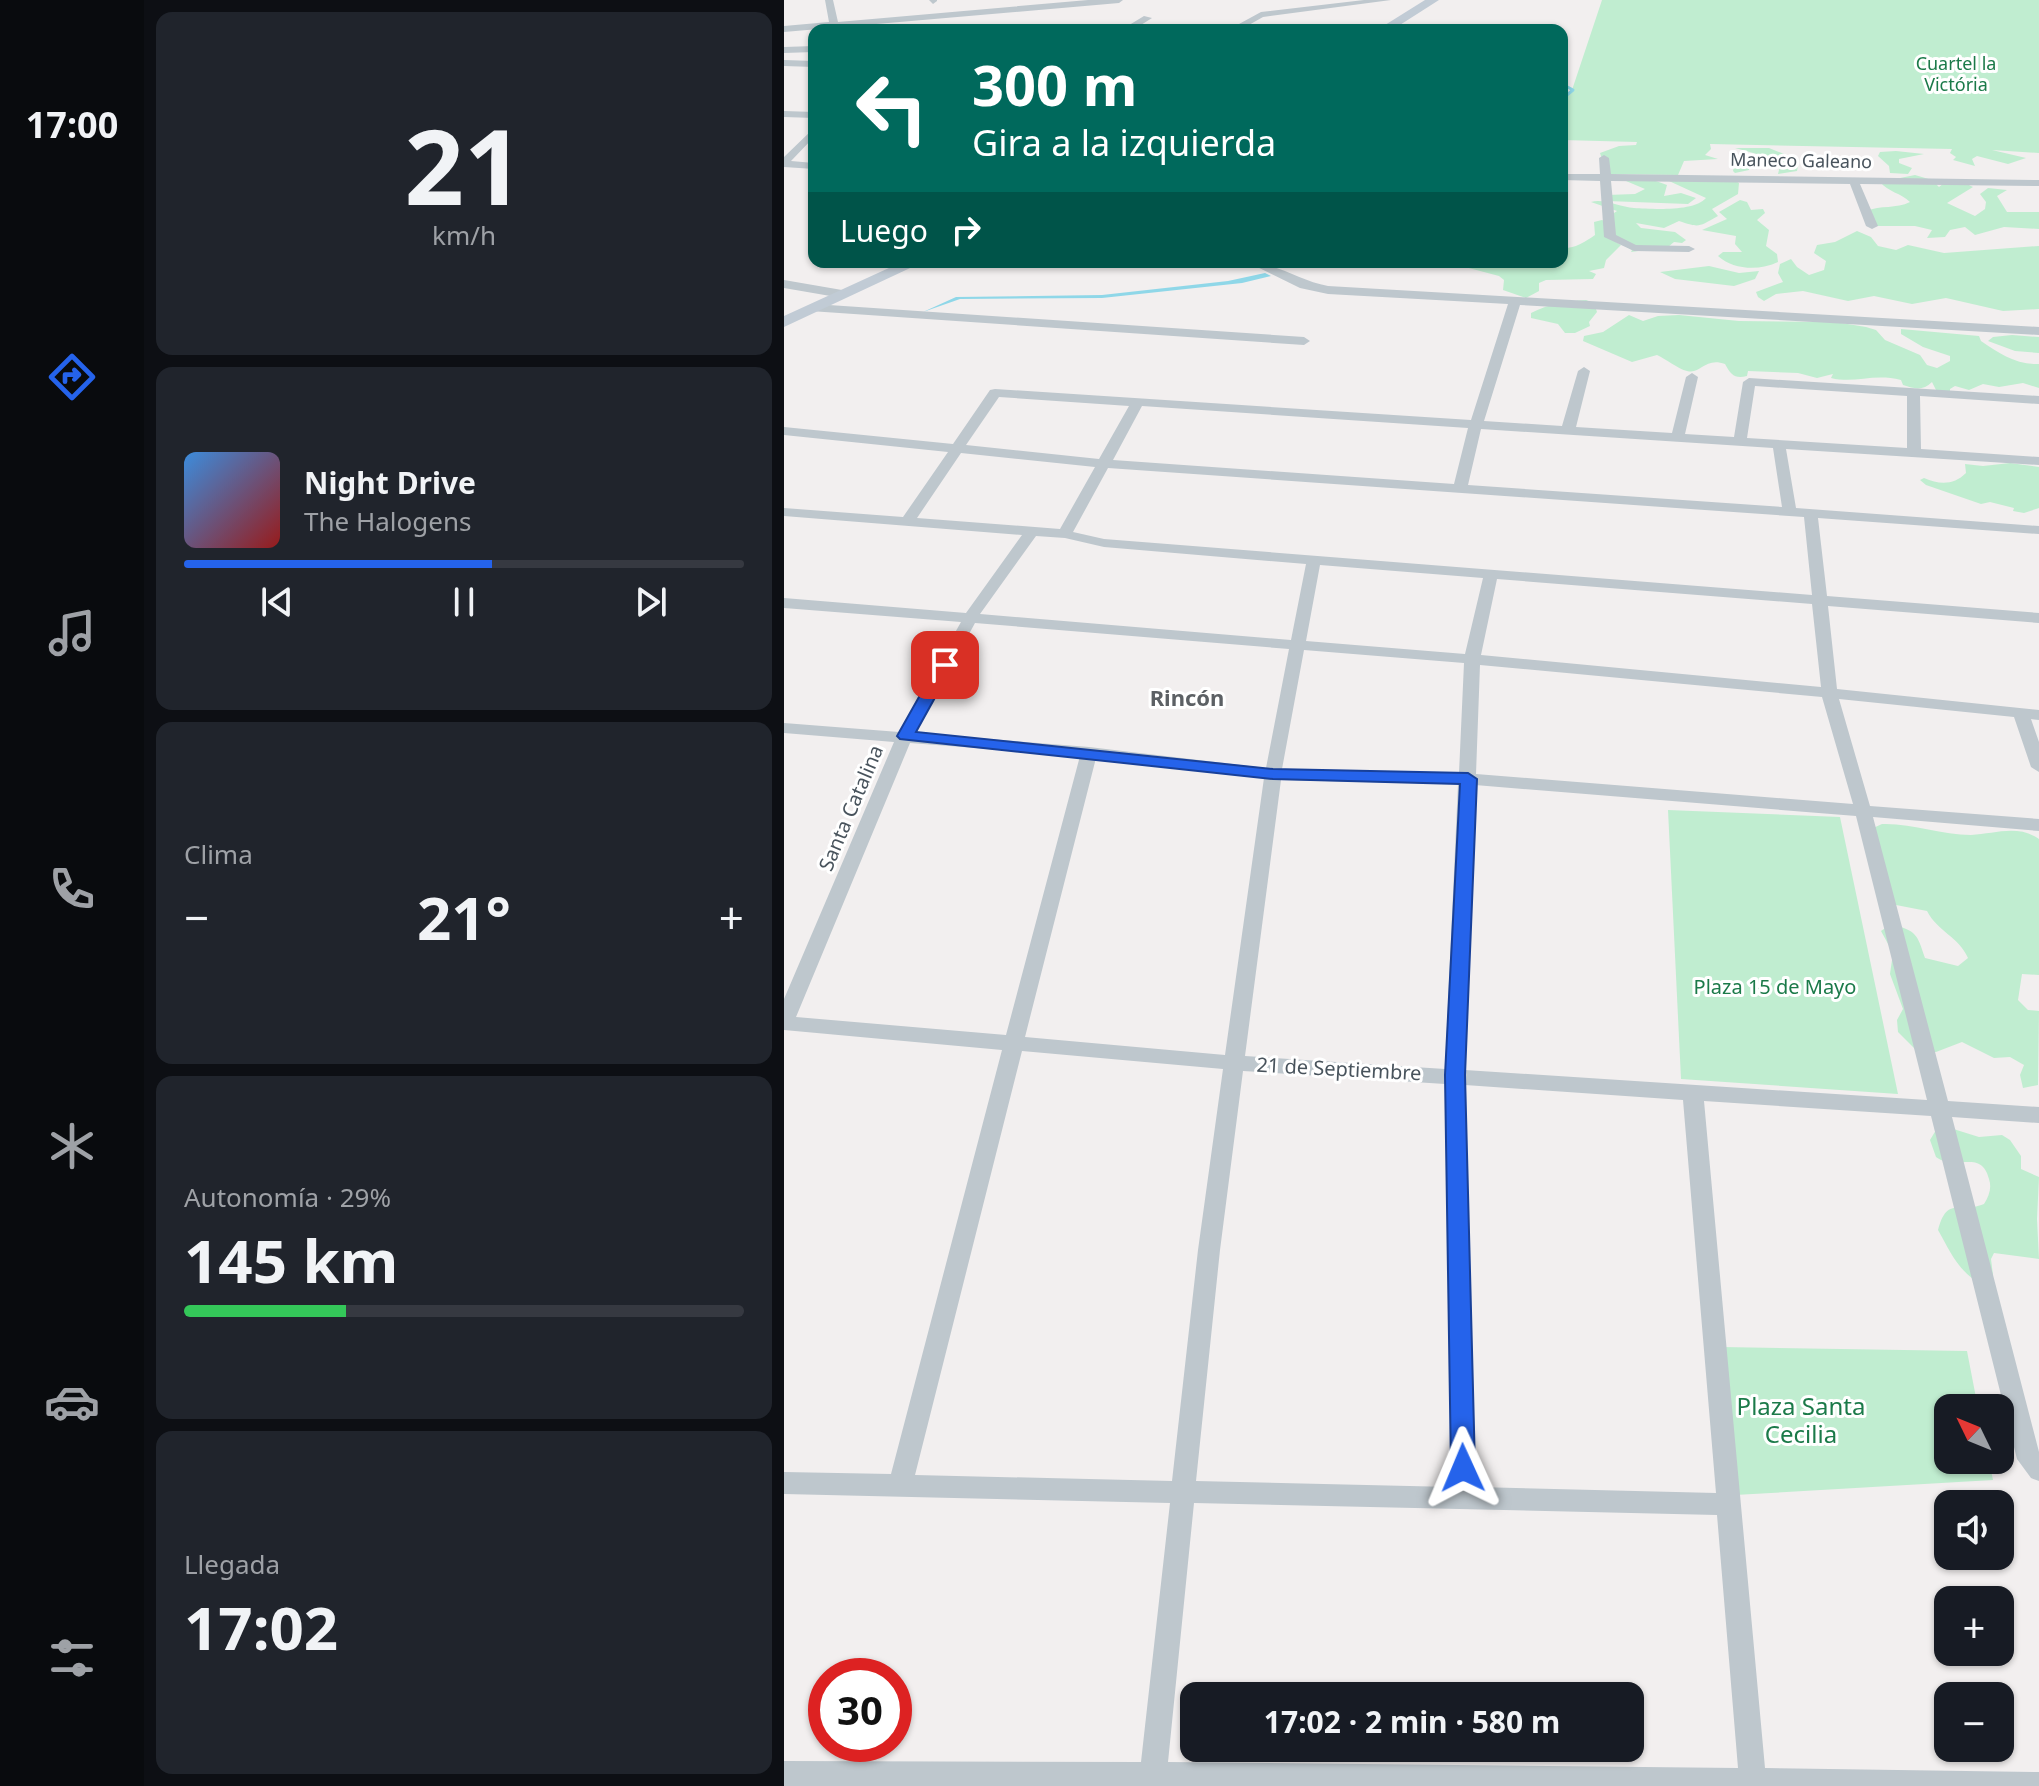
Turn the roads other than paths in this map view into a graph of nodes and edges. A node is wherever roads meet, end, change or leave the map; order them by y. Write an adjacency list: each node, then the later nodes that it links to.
1 (829, 0): 8 (street)
2 (1119, 0): 8 (street)
3 (1357, 0): 6 (street)
4 (1387, 0): 6 (street)
5 (1433, 0): 12 (main road)
6 (1248, 17): 10 (street); 11 (street)
7 (1147, 18): 9 (street)
8 (834, 24)
9 (1136, 24)
10 (1234, 24)
11 (1240, 24)
12 (1393, 24)
13 (808, 27): 14 (street)
14 (784, 29)
15 (808, 49): 16 (street)
16 (784, 50)
17 (784, 63): 18 (street)
18 (808, 64)
19 (784, 114): 20 (street)
20 (808, 115)
21 (808, 138): 23 (street)
22 (1604, 158): 26 (street)
23 (784, 164): 24 (street)
24 (808, 166)
25 (1568, 177): 26 (street, Maneco Galeano)
26 (1605, 177): 27 (street, Maneco Galeano); 30 (street)
27 (1853, 179): 28 (street, Maneco Galeano); 29 (street)
28 (2039, 183)
29 (1872, 226)
30 (1689, 249)
31 (901, 268): 34 (main road)
32 (1266, 268): 35 (street)
33 (784, 284): 34 (street)
34 (842, 294): 36 (main road)
35 (1515, 300): 38 (street); 45 (street)
36 (814, 308): 37 (main road); 39 (street)
37 (784, 322)
38 (2039, 331)
39 (1304, 341)
40 (1584, 371): 46 (street)
41 (1692, 377): 48 (street)
42 (1913, 395): 43 (street); 49 (street); 52 (street)
43 (2039, 400)
44 (1138, 401): 45 (street); 51 (street); 54 (street)
45 (1475, 427): 46 (street); 55 (street)
46 (1568, 430): 48 (street)
47 (784, 431): 51 (street)
48 (1677, 438): 49 (street)
49 (1740, 443): 50 (street)
50 (1779, 445): 52 (street); 57 (street)
51 (955, 448): 54 (street); 59 (street)
52 (1914, 454): 53 (street)
53 (2039, 461)
54 (1101, 463): 55 (street); 62 (street)
55 (1460, 488): 57 (street)
56 (784, 512): 59 (street)
57 (1790, 514): 58 (street)
58 (1811, 516): 60 (street); 65 (street)
59 (909, 519): 61 (street)
60 (2039, 530)
61 (1032, 531): 62 (street); 67 (street, Santa Catalina)
62 (1065, 534): 63 (street)
63 (1314, 560): 64 (street); 69 (street)
64 (1491, 573): 65 (street); 70 (street)
65 (1819, 600): 68 (street); 71 (street)
66 (784, 603): 67 (street)
67 (971, 617): 69 (street); 75 (street, Santa Catalina)
68 (2039, 618)
69 (1297, 644): 70 (street); 78 (street)
70 (1472, 659): 71 (street); 79 (street)
71 (1829, 692): 72 (street); 80 (street)
72 (2021, 713): 73 (street); 77 (street)
73 (2039, 715)
74 (784, 728): 75 (street)
75 (905, 736): 76 (street); 82 (street, Santa Catalina)
76 (1089, 752): 78 (street); 83 (street)
77 (2039, 767)
78 (1273, 774): 79 (street); 84 (street)
79 (1468, 779): 80 (street); 85 (street)
80 (1863, 810): 81 (street); 87 (street)
81 (2039, 825)
82 (784, 1022): 83 (street, 21 de Septiembre)
83 (1014, 1044): 84 (street, 21 de Septiembre); 91 (street)
84 (1236, 1063): 85 (street, 21 de Septiembre); 92 (street)
85 (1455, 1075): 86 (street, 21 de Septiembre); 93 (street)
86 (1693, 1095): 87 (street, 21 de Septiembre); 94 (street)
87 (1939, 1108): 88 (street, 21 de Septiembre); 89 (street)
88 (2039, 1115)
89 (2039, 1470)
90 (784, 1483): 91 (street)
91 (900, 1485): 92 (street)
92 (1183, 1492): 93 (street); 97 (street)
93 (1464, 1498): 94 (street)
94 (1726, 1504): 99 (street)
95 (784, 1774): 96 (street)
96 (831, 1780): 97 (street)
97 (1153, 1781): 98 (street)
98 (1460, 1781): 99 (street)
99 (1752, 1784): 100 (street)
100 (2039, 1786)

